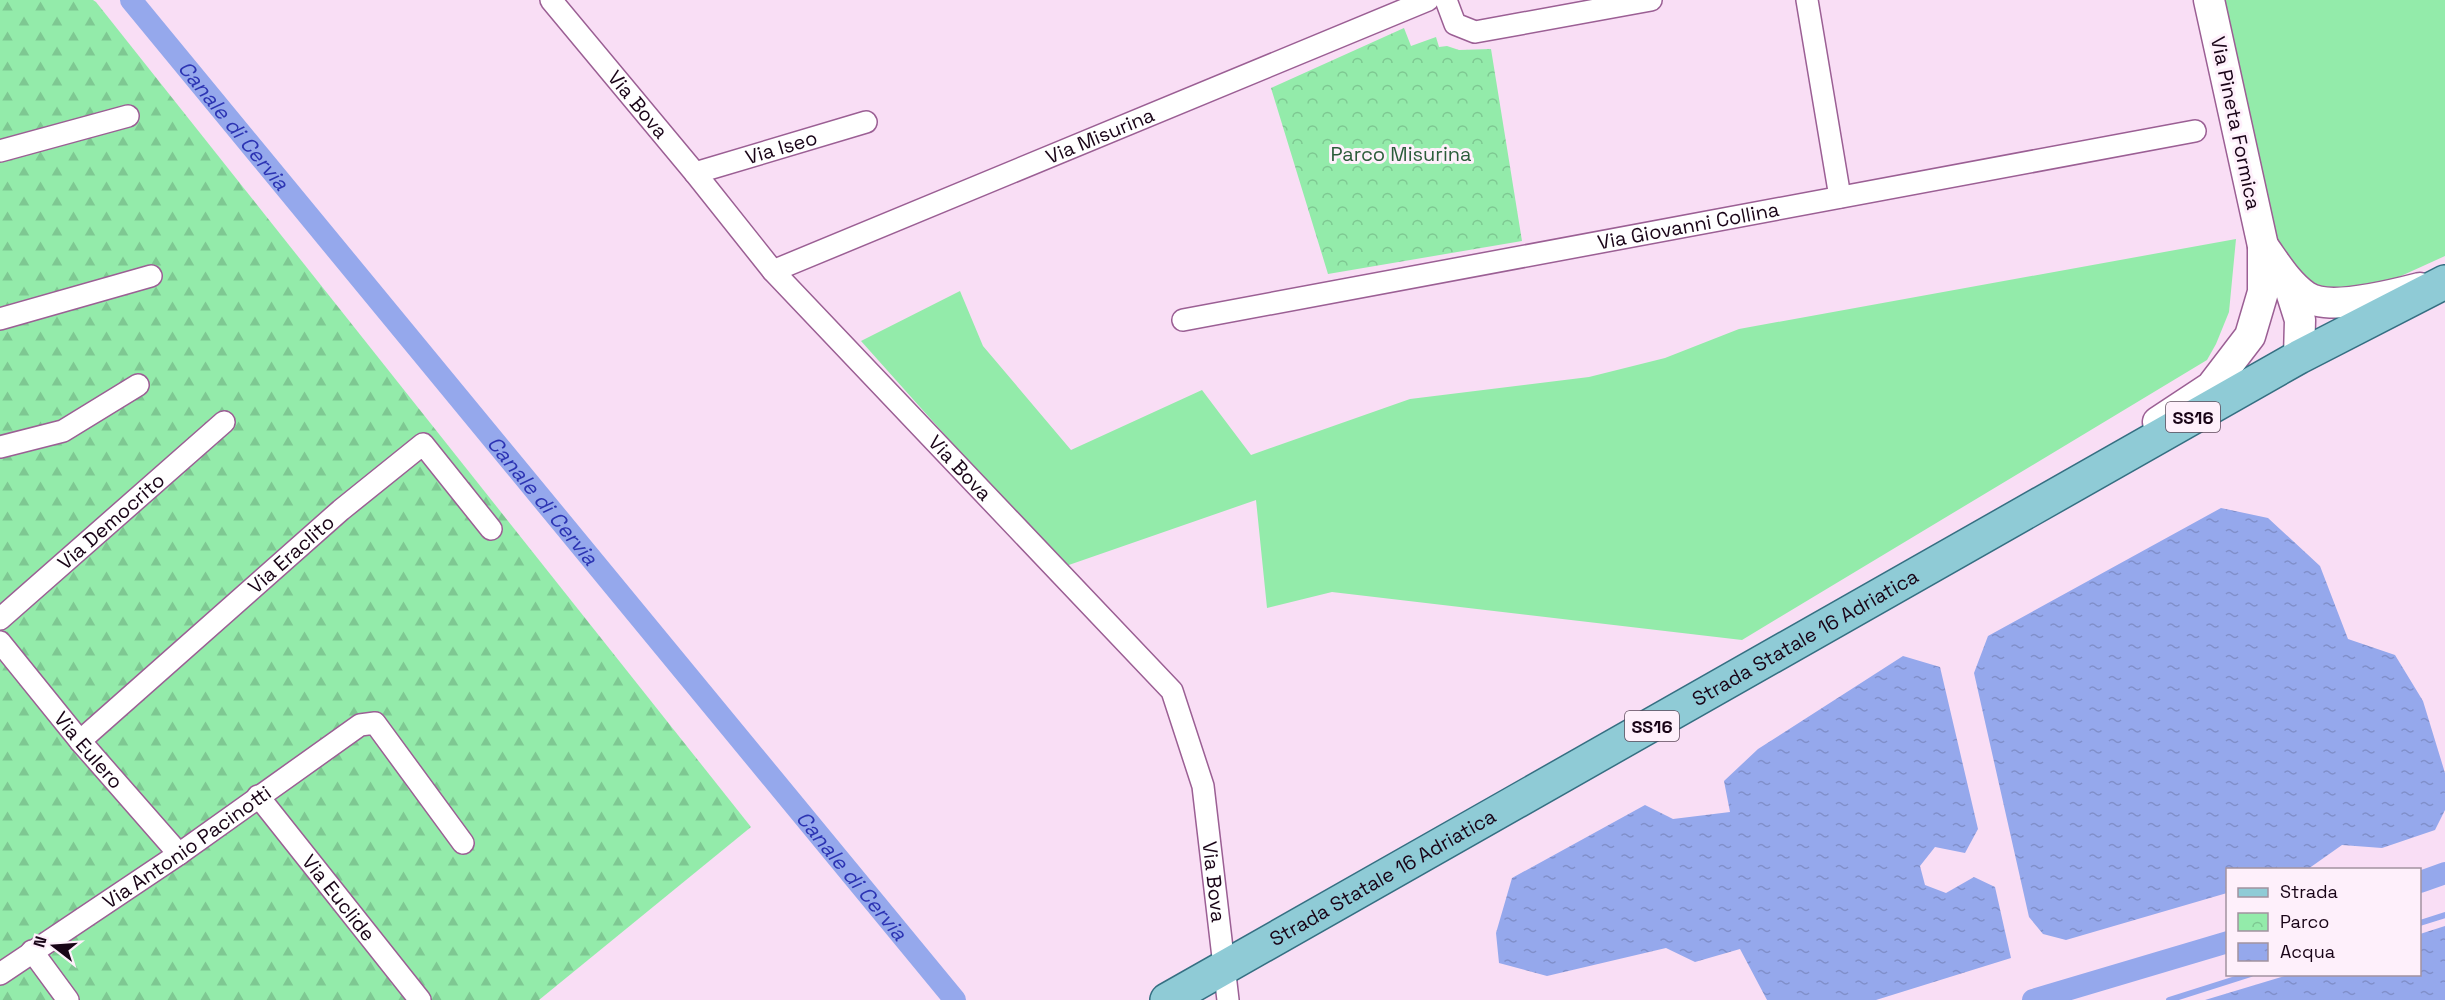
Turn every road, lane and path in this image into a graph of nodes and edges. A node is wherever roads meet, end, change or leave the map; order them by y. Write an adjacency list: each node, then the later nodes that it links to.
1 (551, 0): 11 (street, Via Bova)
2 (1428, 0): 13 (street, Via Misurina)
3 (1446, 0): 4 (street)
4 (1651, 0)
5 (1807, 0): 12 (street)
6 (2209, 0): 16 (street, Via Pineta Formica)
7 (128, 116): 10 (street)
8 (866, 122): 11 (street, Via Iseo)
9 (2195, 131): 12 (street, Via Giovanni Collina)
10 (0, 151)
11 (695, 173): 13 (street, Via Bova)
12 (1840, 197): 18 (street, Via Giovanni Collina)
13 (773, 271): 32 (street, Via Bova)
14 (151, 276): 17 (street)
15 (2445, 282): 16 (street); 19 (main road, Strada Statale 16 Adriatica / SS16)
16 (2275, 287): 19 (street, Via Pineta Formica); 23 (street, Via Pineta Formica)
17 (0, 319)
18 (1183, 320)
19 (2299, 357): 23 (main road, Strada Statale 16 Adriatica / SS16)
20 (138, 385): 22 (street)
21 (224, 422): 25 (street, Via Democrito)
22 (0, 447)
23 (2136, 450): 32 (main road, Strada Statale 16 Adriatica / SS16)
24 (491, 529): 27 (street, Via Eraclito)
25 (0, 619)
26 (0, 642): 27 (street, Via Eulero)
27 (80, 741): 30 (street, Via Eulero)
28 (258, 796): 29 (street, Via Antonio Pacinotti); 30 (street, Via Antonio Pacinotti); 35 (street, Via Euclide)
29 (463, 843)
30 (179, 854): 31 (street, Via Antonio Pacinotti)
31 (32, 951): 33 (street, Via Antonio Pacinotti); 34 (street)
32 (1222, 968): 36 (main road, Strada Statale 16 Adriatica / SS16); 37 (street, Via Bova)
33 (0, 974)
34 (68, 1000)
35 (420, 1000)
36 (1167, 1000)
37 (1228, 1000)

